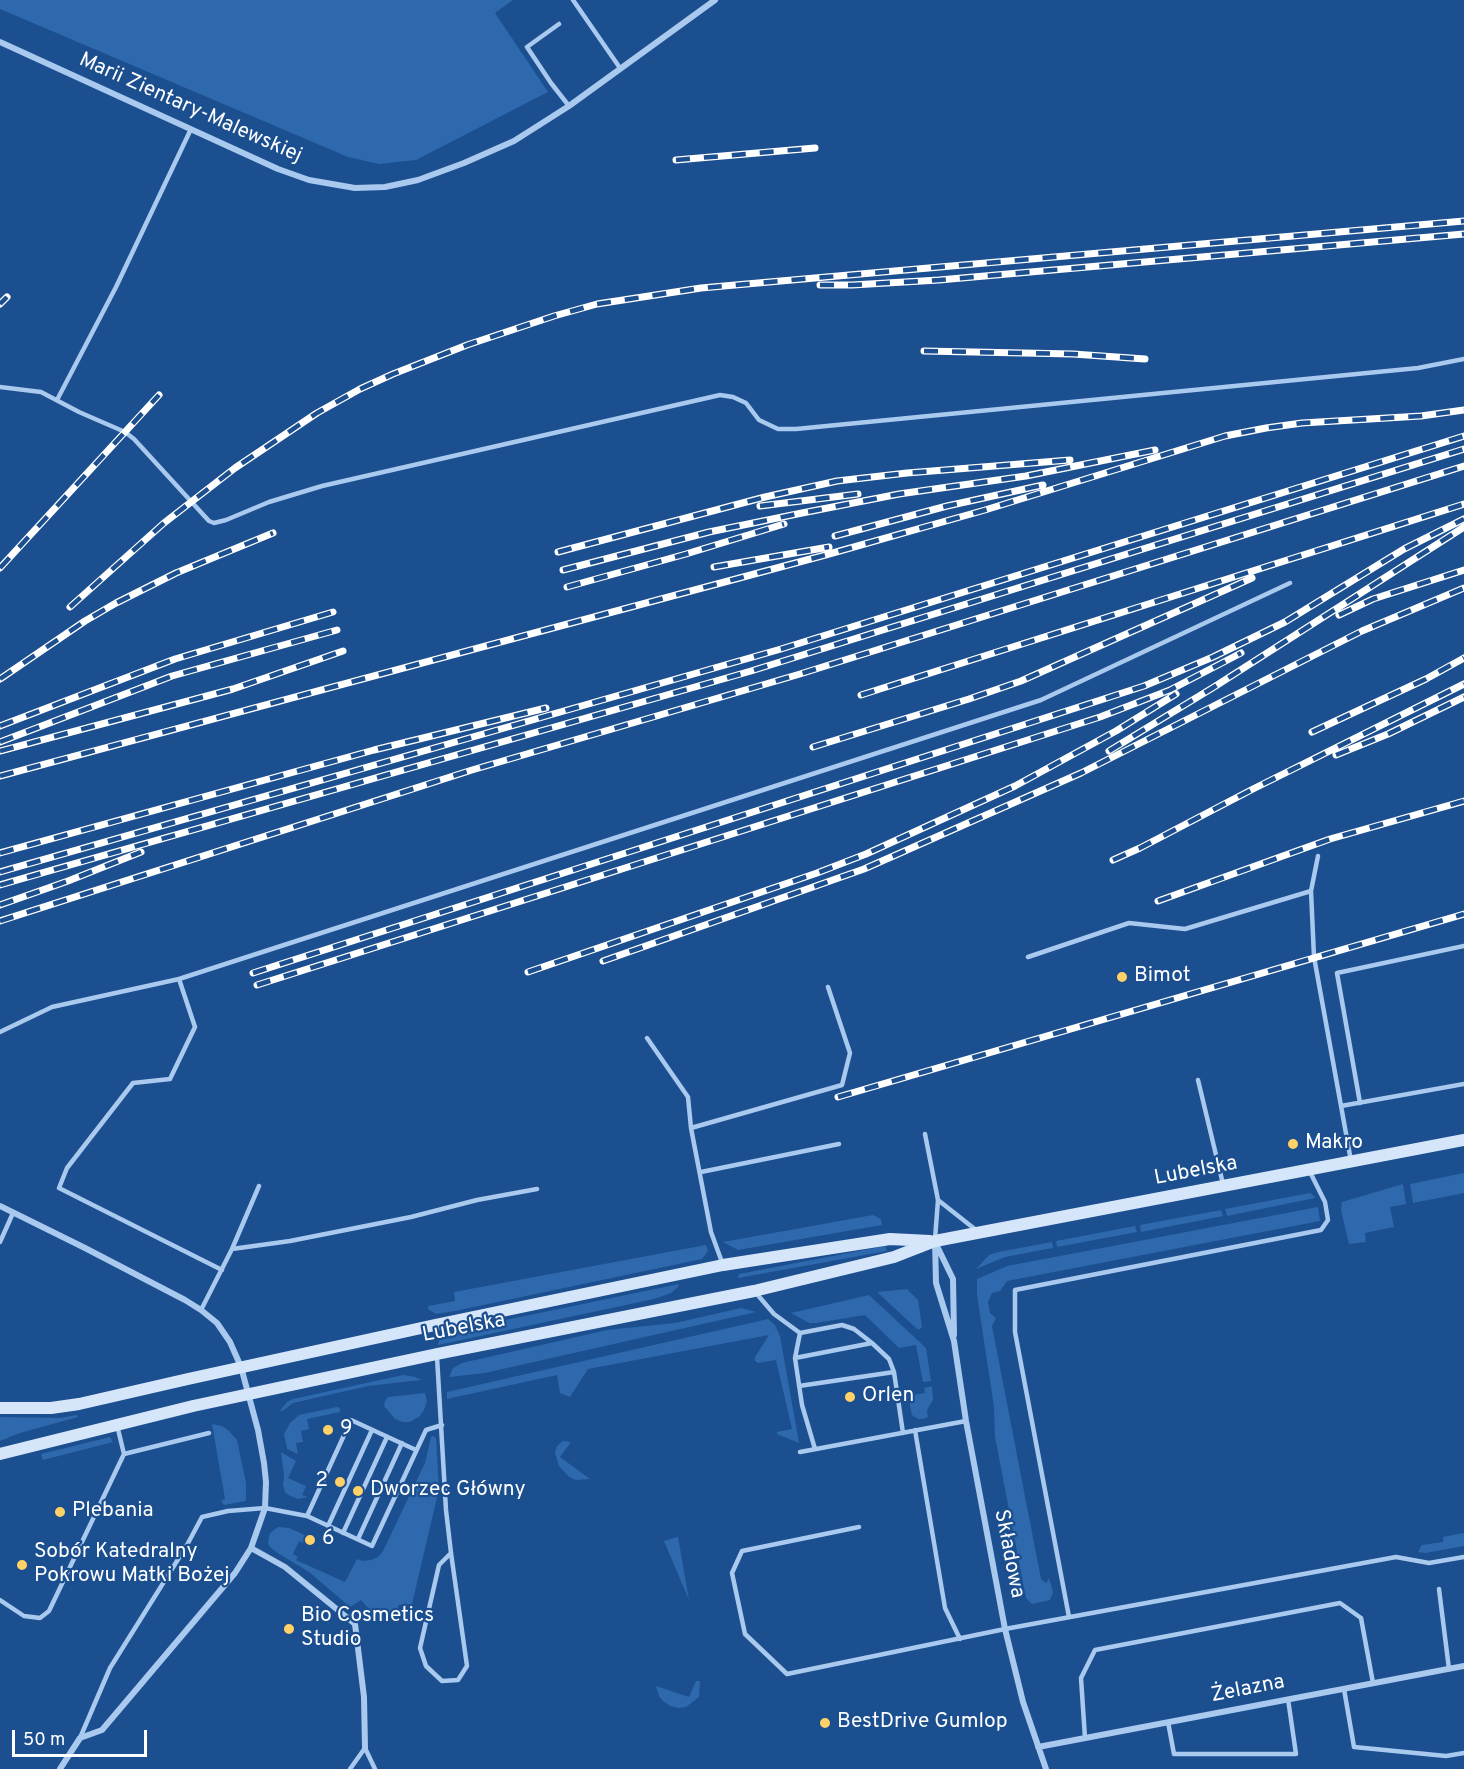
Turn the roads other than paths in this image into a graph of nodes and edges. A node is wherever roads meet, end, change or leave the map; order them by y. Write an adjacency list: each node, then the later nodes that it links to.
1 (573, 0): 5 (lane)
2 (715, 0): 5 (street, Marii Zientary-Malewskiej)
3 (559, 24): 6 (lane)
4 (0, 42): 7 (street, Marii Zientary-Malewskiej)
5 (620, 69): 6 (street, Marii Zientary-Malewskiej)
6 (569, 106): 7 (street, Marii Zientary-Malewskiej)
7 (191, 129): 10 (lane)
8 (1464, 359): 10 (lane)
9 (0, 387): 10 (lane)
10 (57, 400)
11 (1290, 583): 16 (lane)
12 (1318, 856): 13 (lane)
13 (1311, 891): 15 (lane); 23 (lane)
14 (1464, 946): 22 (lane)
15 (1028, 957)
16 (179, 979): 18 (lane); 42 (lane)
17 (828, 987): 24 (lane)
18 (0, 1032)
19 (647, 1038): 24 (lane)
20 (1198, 1080): 32 (lane)
21 (1464, 1084): 22 (lane)
22 (1360, 1103): 23 (lane)
23 (1341, 1106): 28 (lane)
24 (691, 1128): 30 (lane)
25 (925, 1134): 34 (lane)
26 (1464, 1140): 28 (street, Lubelska)
27 (838, 1144): 30 (lane)
28 (1351, 1162): 29 (street, Lubelska)
29 (1310, 1170): 32 (street, Lubelska); 80 (lane)
30 (701, 1172): 41 (lane)
31 (259, 1186): 40 (lane)
32 (1223, 1186): 37 (street, Lubelska)
33 (537, 1189): 40 (lane)
34 (938, 1200): 37 (lane); 38 (lane)
35 (0, 1206): 36 (street)
36 (13, 1213): 39 (lane); 44 (street)
37 (979, 1233): 38 (street, Lubelska)
38 (935, 1241): 41 (street, Lubelska); 43 (street, Lubelska); 46 (street, Składowa); 46 (street, Składowa)
39 (0, 1242)
40 (232, 1249): 42 (lane)
41 (723, 1265): 50 (street, Lubelska)
42 (222, 1270): 44 (lane)
43 (754, 1291): 45 (lane); 48 (street, Lubelska)
44 (201, 1310): 50 (street)
45 (800, 1333): 47 (lane); 49 (lane)
46 (954, 1341): 55 (street, Składowa)
47 (872, 1343): 49 (lane); 51 (lane)
48 (437, 1354): 53 (street, Lubelska); 57 (lane)
49 (795, 1358): 52 (lane)
50 (241, 1367): 53 (street); 54 (street, Lubelska)
51 (894, 1371): 52 (lane); 61 (lane)
52 (799, 1386): 64 (lane)
53 (248, 1394): 56 (street, Lubelska); 69 (street)
54 (0, 1408)
55 (966, 1421): 59 (lane); 81 (street, Składowa)
56 (117, 1425): 67 (street, Lubelska); 68 (lane)
57 (441, 1425): 65 (lane); 76 (lane)
58 (372, 1430): 62 (lane); 70 (lane); 71 (lane)
59 (915, 1430): 61 (lane); 82 (lane)
60 (208, 1433): 68 (lane)
61 (903, 1433): 64 (lane)
62 (387, 1437): 63 (lane); 73 (lane)
63 (402, 1443): 65 (lane); 74 (lane)
64 (815, 1449): 66 (lane)
65 (416, 1450): 74 (lane)
66 (800, 1452)
67 (0, 1454)
68 (124, 1454): 79 (lane)
69 (265, 1508): 70 (lane); 75 (street); 89 (lane)
70 (307, 1516): 71 (lane)
71 (328, 1526): 73 (lane)
72 (859, 1527): 82 (lane)
73 (343, 1533): 74 (lane)
74 (358, 1539)
75 (251, 1548): 89 (street); 92 (street)
76 (451, 1553): 76 (lane)
77 (1464, 1557): 80 (lane)
78 (1439, 1589): 84 (lane)
79 (0, 1600)
80 (1069, 1617): 81 (lane)
81 (1005, 1629): 82 (lane); 91 (street, Składowa)
82 (960, 1639)
83 (1464, 1666): 84 (street, Żelazna)
84 (1449, 1668): 85 (street, Żelazna)
85 (1373, 1683): 86 (street, Żelazna); 90 (lane)
86 (1344, 1689): 87 (street, Żelazna); 93 (lane)
87 (1288, 1699): 88 (street, Żelazna); 88 (lane)
88 (1168, 1722): 90 (street, Żelazna)
89 (80, 1738): 94 (street)
90 (1085, 1738): 91 (street, Żelazna)
91 (1038, 1747): 97 (street, Składowa)
92 (364, 1748): 95 (lane); 96 (lane)
93 (1464, 1753)
94 (60, 1769)
95 (350, 1769)
96 (375, 1769)
97 (1046, 1769)

